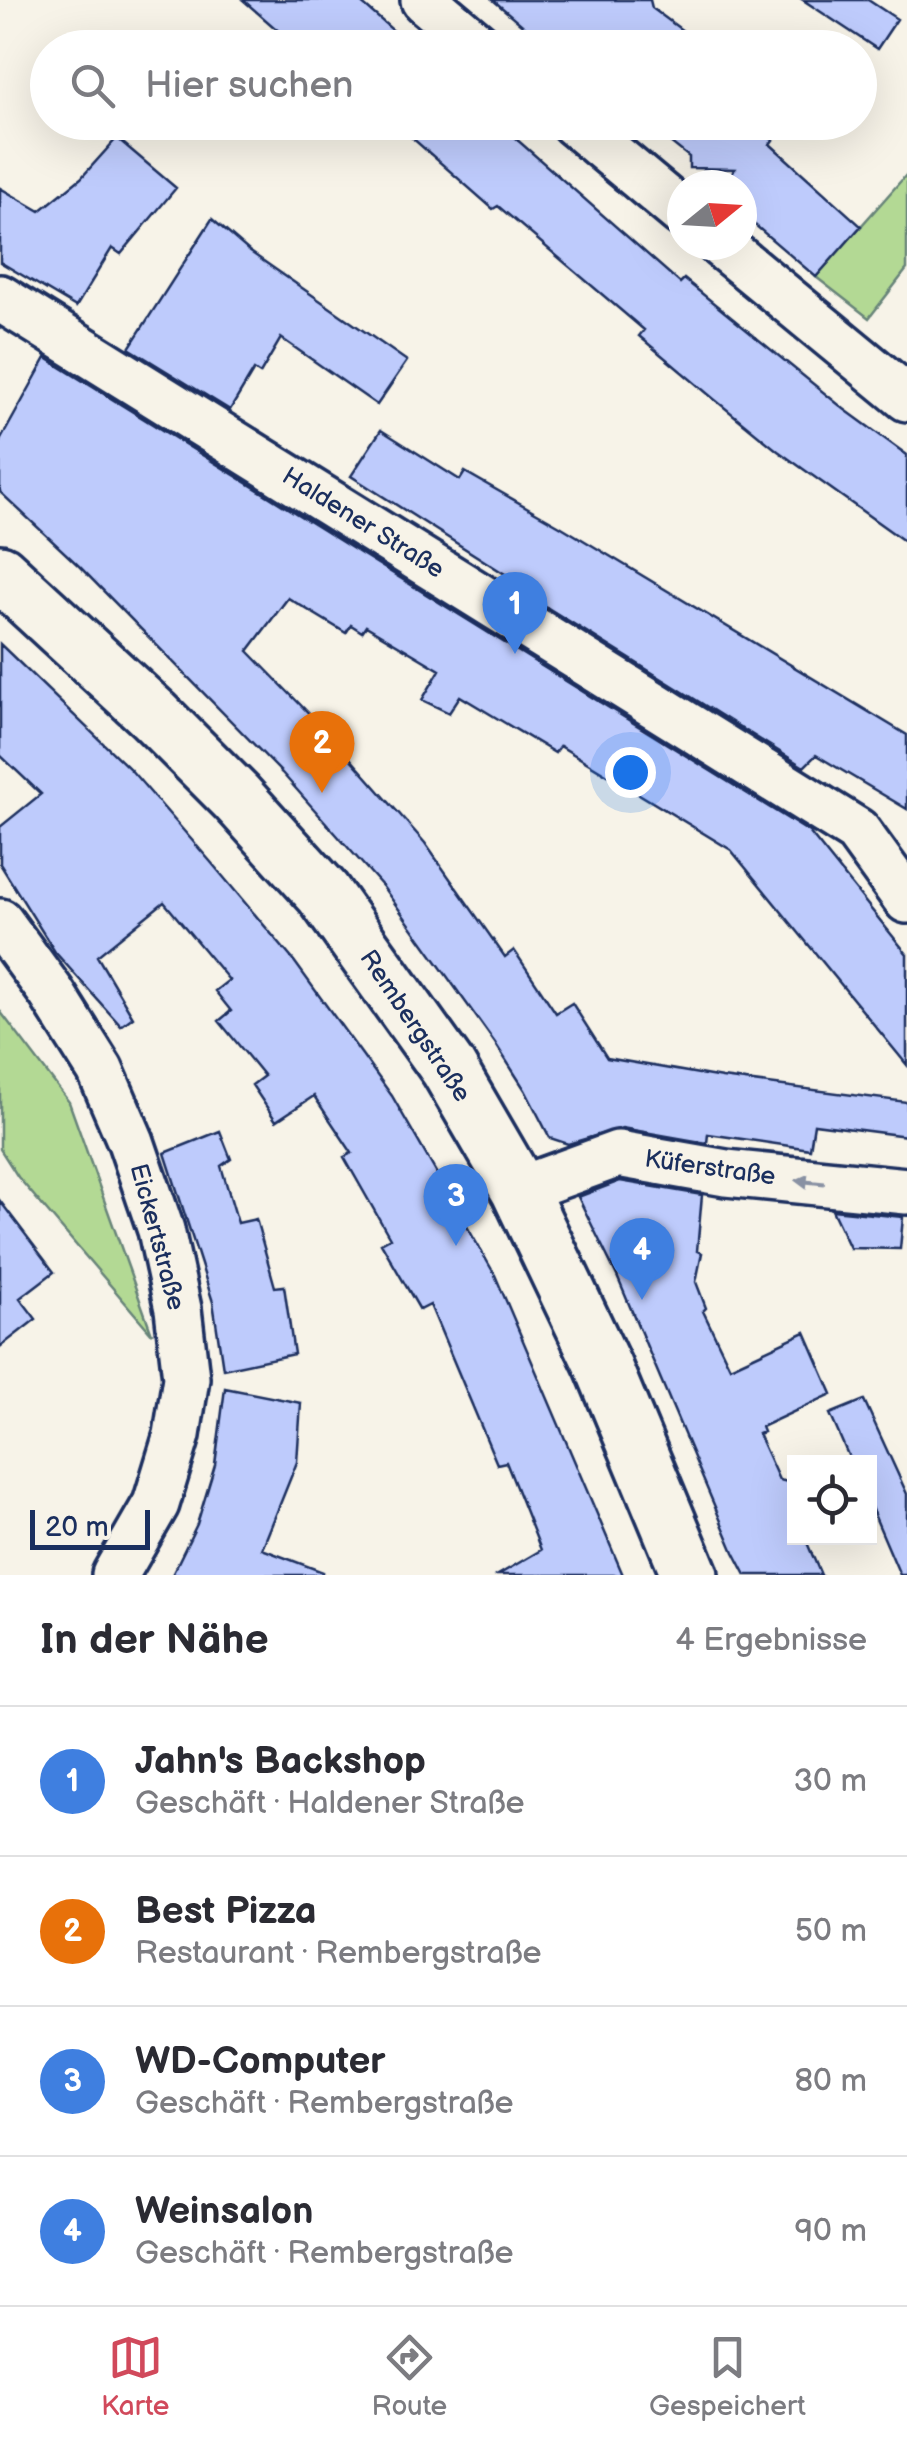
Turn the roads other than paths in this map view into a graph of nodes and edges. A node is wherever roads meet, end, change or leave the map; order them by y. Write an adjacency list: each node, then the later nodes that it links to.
1 (424, 0): 2 (street)
2 (460, 30)
3 (594, 140): 4 (street)
4 (667, 200)
5 (740, 260): 7 (street)
6 (0, 298): 9 (street, Haldener Straße)
7 (907, 398)
8 (0, 573): 13 (main road, Rembergstraße)
9 (858, 831): 10 (street); 11 (street, Haldener Straße)
10 (907, 848)
11 (907, 900)
12 (0, 922): 15 (street, Eickertstraße)
13 (519, 1190): 14 (street, Küferstraße, one-way to 13); 16 (main road, Rembergstraße)
14 (907, 1191)
15 (115, 1575)
16 (690, 1575)

